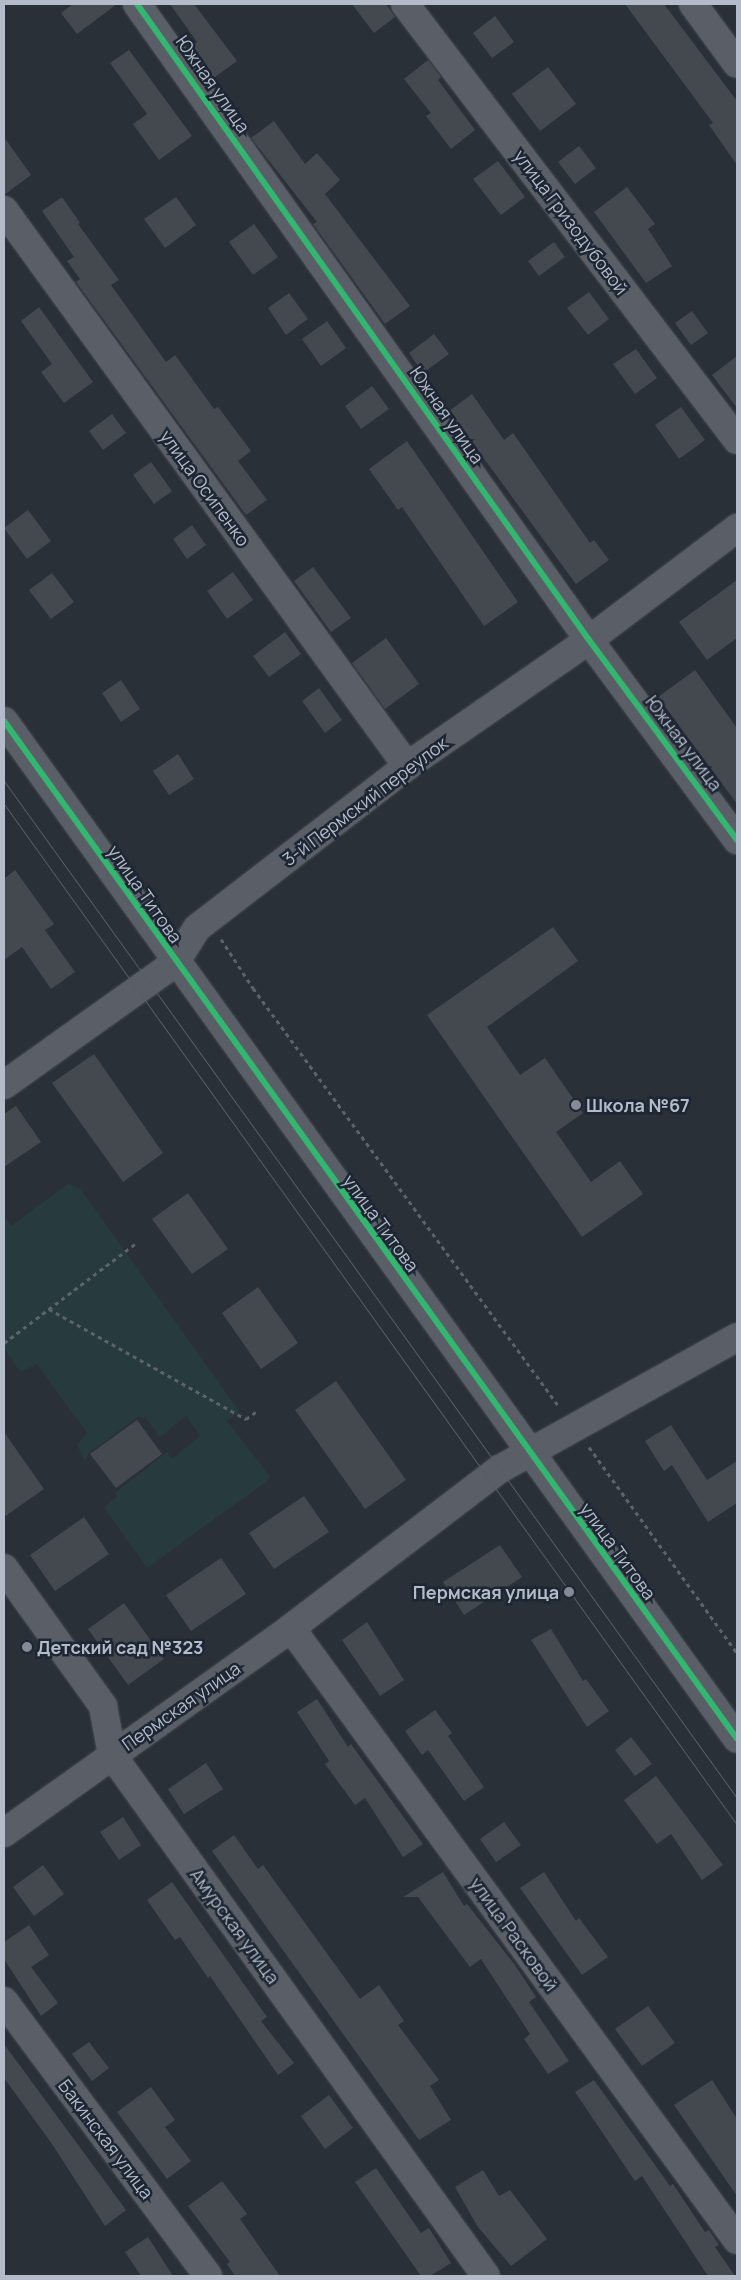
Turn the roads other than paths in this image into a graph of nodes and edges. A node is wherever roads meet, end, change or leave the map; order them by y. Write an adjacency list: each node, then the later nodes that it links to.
1 (137, 4): 8 (street, Южная улица)
2 (405, 4): 6 (street, улица Гризодубовой)
3 (693, 4): 4 (street)
4 (737, 64)
5 (4, 210): 10 (street, улица Осипенко)
6 (737, 440)
7 (737, 528): 8 (street, 3-й Пермский переулок)
8 (589, 640): 10 (street, 3-й Пермский переулок); 11 (street, Южная улица)
9 (4, 721): 12 (street, улица Титова)
10 (407, 766): 12 (street, 3-й Пермский переулок)
11 (737, 840)
12 (175, 963): 13 (street, 3-й Пермский переулок); 15 (street, улица Титова)
13 (4, 1085)
14 (737, 1337): 15 (street, Пермская улица)
15 (530, 1455): 17 (street, Пермская улица); 18 (street, улица Титова)
16 (4, 1568): 19 (street, Амурская улица)
17 (291, 1628): 19 (street, Пермская улица); 22 (street, улица Расковой)
18 (737, 1739)
19 (112, 1755): 20 (street, Пермская улица); 24 (street, Амурская улица)
20 (4, 1833)
21 (4, 2001): 23 (street, Бакинская улица)
22 (737, 2240)
23 (208, 2276)
24 (486, 2276)

